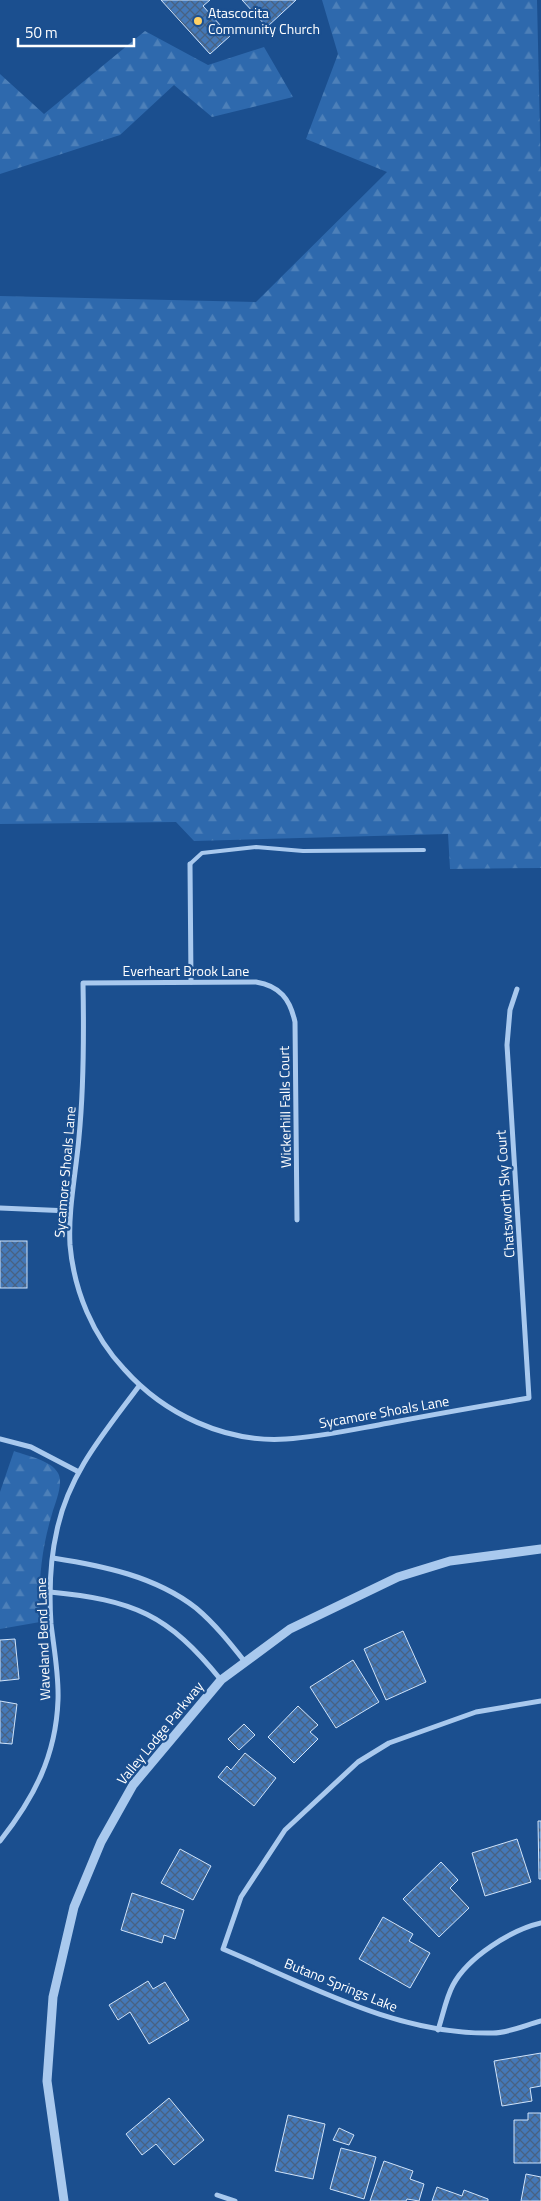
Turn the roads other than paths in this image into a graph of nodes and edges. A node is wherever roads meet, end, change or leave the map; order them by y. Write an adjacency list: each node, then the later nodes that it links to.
1 (424, 850): 2 (lane)
2 (190, 864): 3 (street)
3 (191, 982): 4 (street, Everheart Brook Lane); 6 (street, Everheart Brook Lane)
4 (83, 983): 8 (street, Sycamore Shoals Lane)
5 (517, 989): 11 (street, Chatsworth Sky Court)
6 (285, 996): 9 (street, Wickerhill Falls Court)
7 (0, 1208): 8 (street)
8 (70, 1211): 10 (street, Sycamore Shoals Lane)
9 (297, 1220)
10 (138, 1386): 11 (street, Sycamore Shoals Lane); 13 (street, Waveland Bend Lane)
11 (529, 1398)
12 (0, 1439): 13 (street)
13 (77, 1470): 15 (street, Waveland Bend Lane)
14 (541, 1549): 17 (street, Valley Lodge Parkway)
15 (53, 1558): 16 (street, Waveland Bend Lane); 17 (street)
16 (50, 1592): 18 (street); 20 (street, Waveland Bend Lane)
17 (246, 1662): 18 (street, Valley Lodge Parkway)
18 (221, 1680): 25 (street, Valley Lodge Parkway)
19 (541, 1701): 23 (street, Butano Springs Lake)
20 (0, 1841)
21 (541, 1923): 23 (street)
22 (541, 2021): 23 (street, Butano Springs Lake)
23 (438, 2030)
24 (217, 2195): 26 (street)
25 (64, 2201)
26 (235, 2201)

